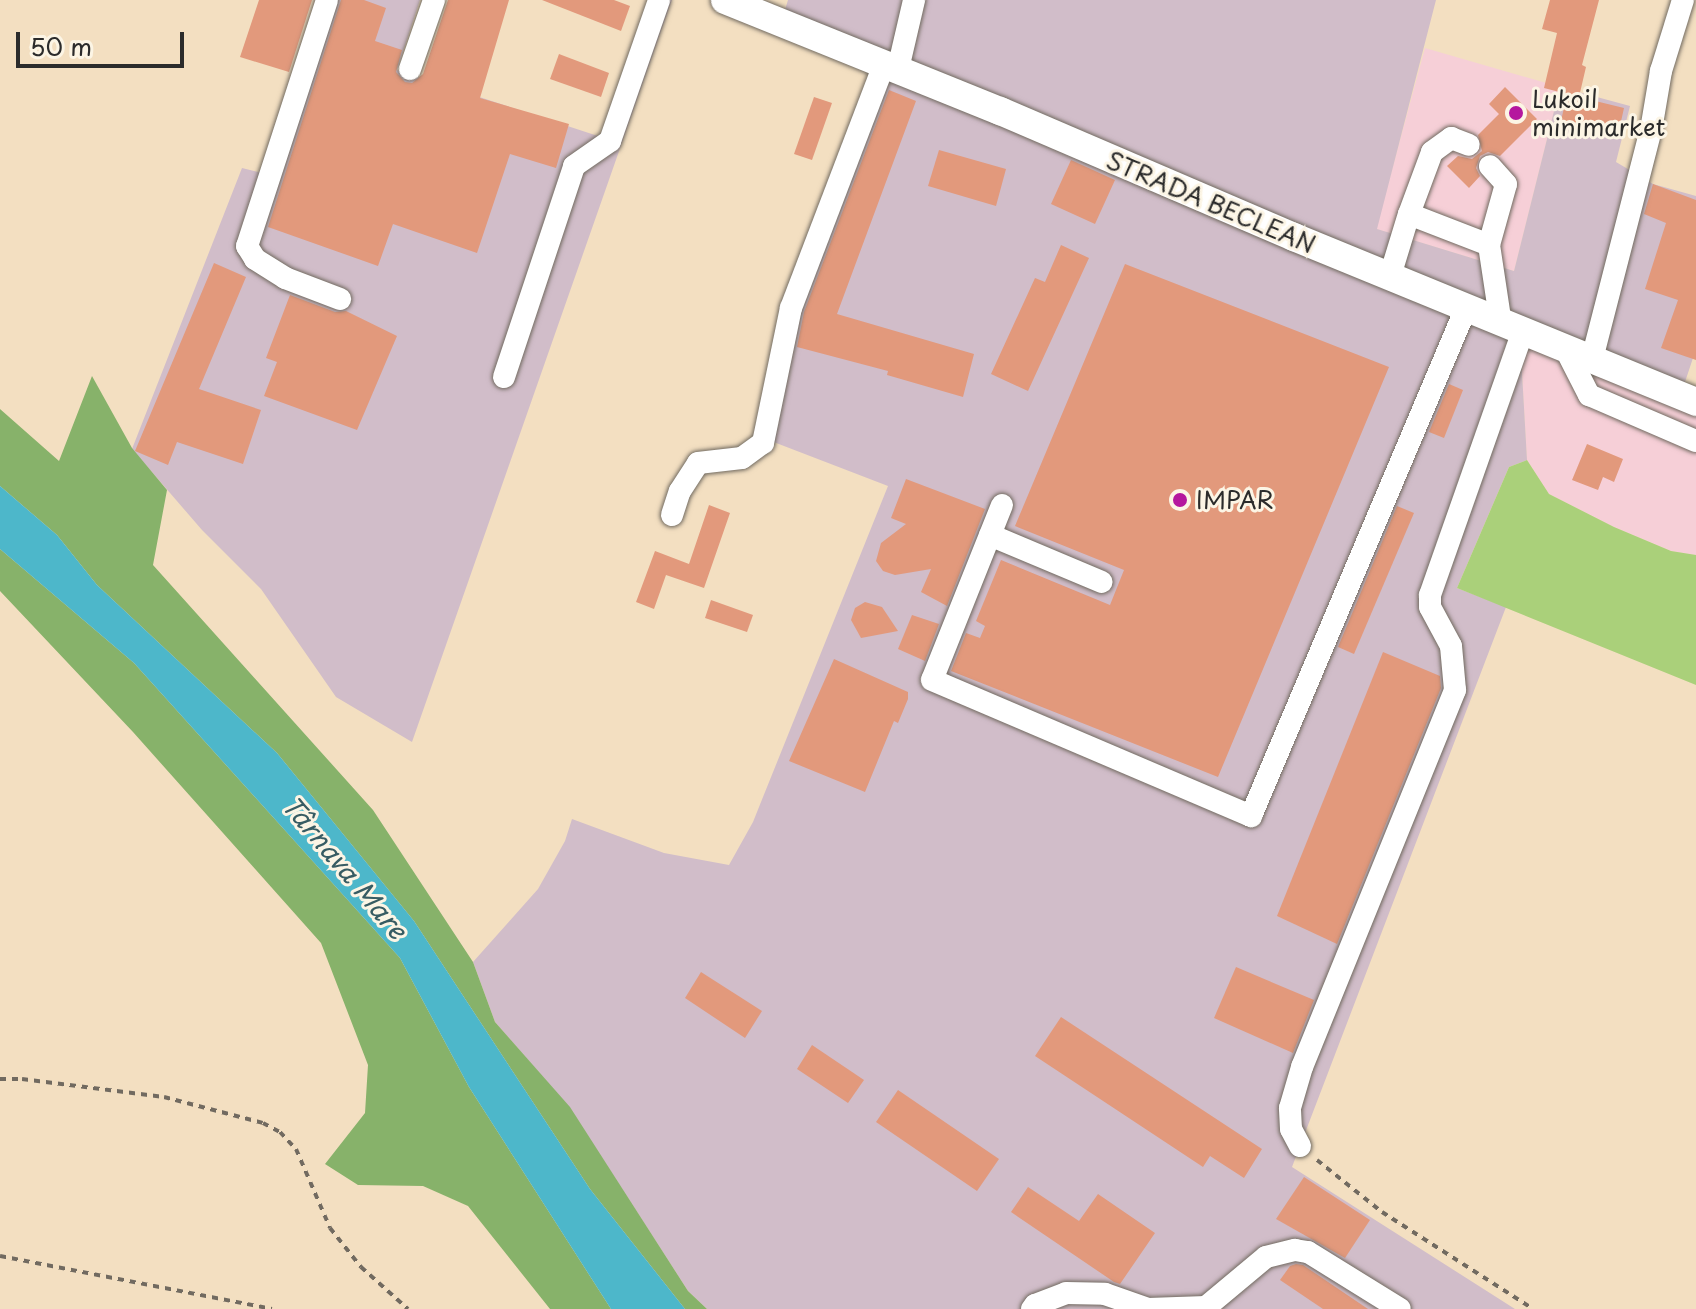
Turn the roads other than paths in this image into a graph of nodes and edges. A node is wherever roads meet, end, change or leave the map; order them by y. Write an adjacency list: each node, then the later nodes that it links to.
1 (327, 0): 14 (street)
2 (434, 0): 8 (street)
3 (659, 0): 18 (street)
4 (725, 0): 7 (main road, STRADA BECLEAN)
5 (914, 0): 7 (street)
6 (1683, 0): 17 (street)
7 (891, 66): 13 (main road, STRADA BECLEAN); 22 (street)
8 (410, 69)
9 (1469, 145): 11 (street)
10 (1490, 166): 12 (street)
11 (1409, 214): 12 (street); 13 (street)
12 (1489, 245): 16 (street)
13 (1390, 276): 15 (main road, STRADA BECLEAN)
14 (340, 299)
15 (1466, 308): 16 (main road, STRADA BECLEAN); 23 (street)
16 (1512, 328): 17 (main road, STRADA BECLEAN); 25 (street)
17 (1579, 355): 19 (main road, STRADA BECLEAN); 20 (street)
18 (504, 377)
19 (1696, 402)
20 (1696, 441)
21 (1002, 505): 23 (street)
22 (672, 515)
23 (990, 535): 24 (street)
24 (1102, 582)
25 (1300, 1146)
26 (1032, 1309): 27 (street)
27 (1400, 1309)

